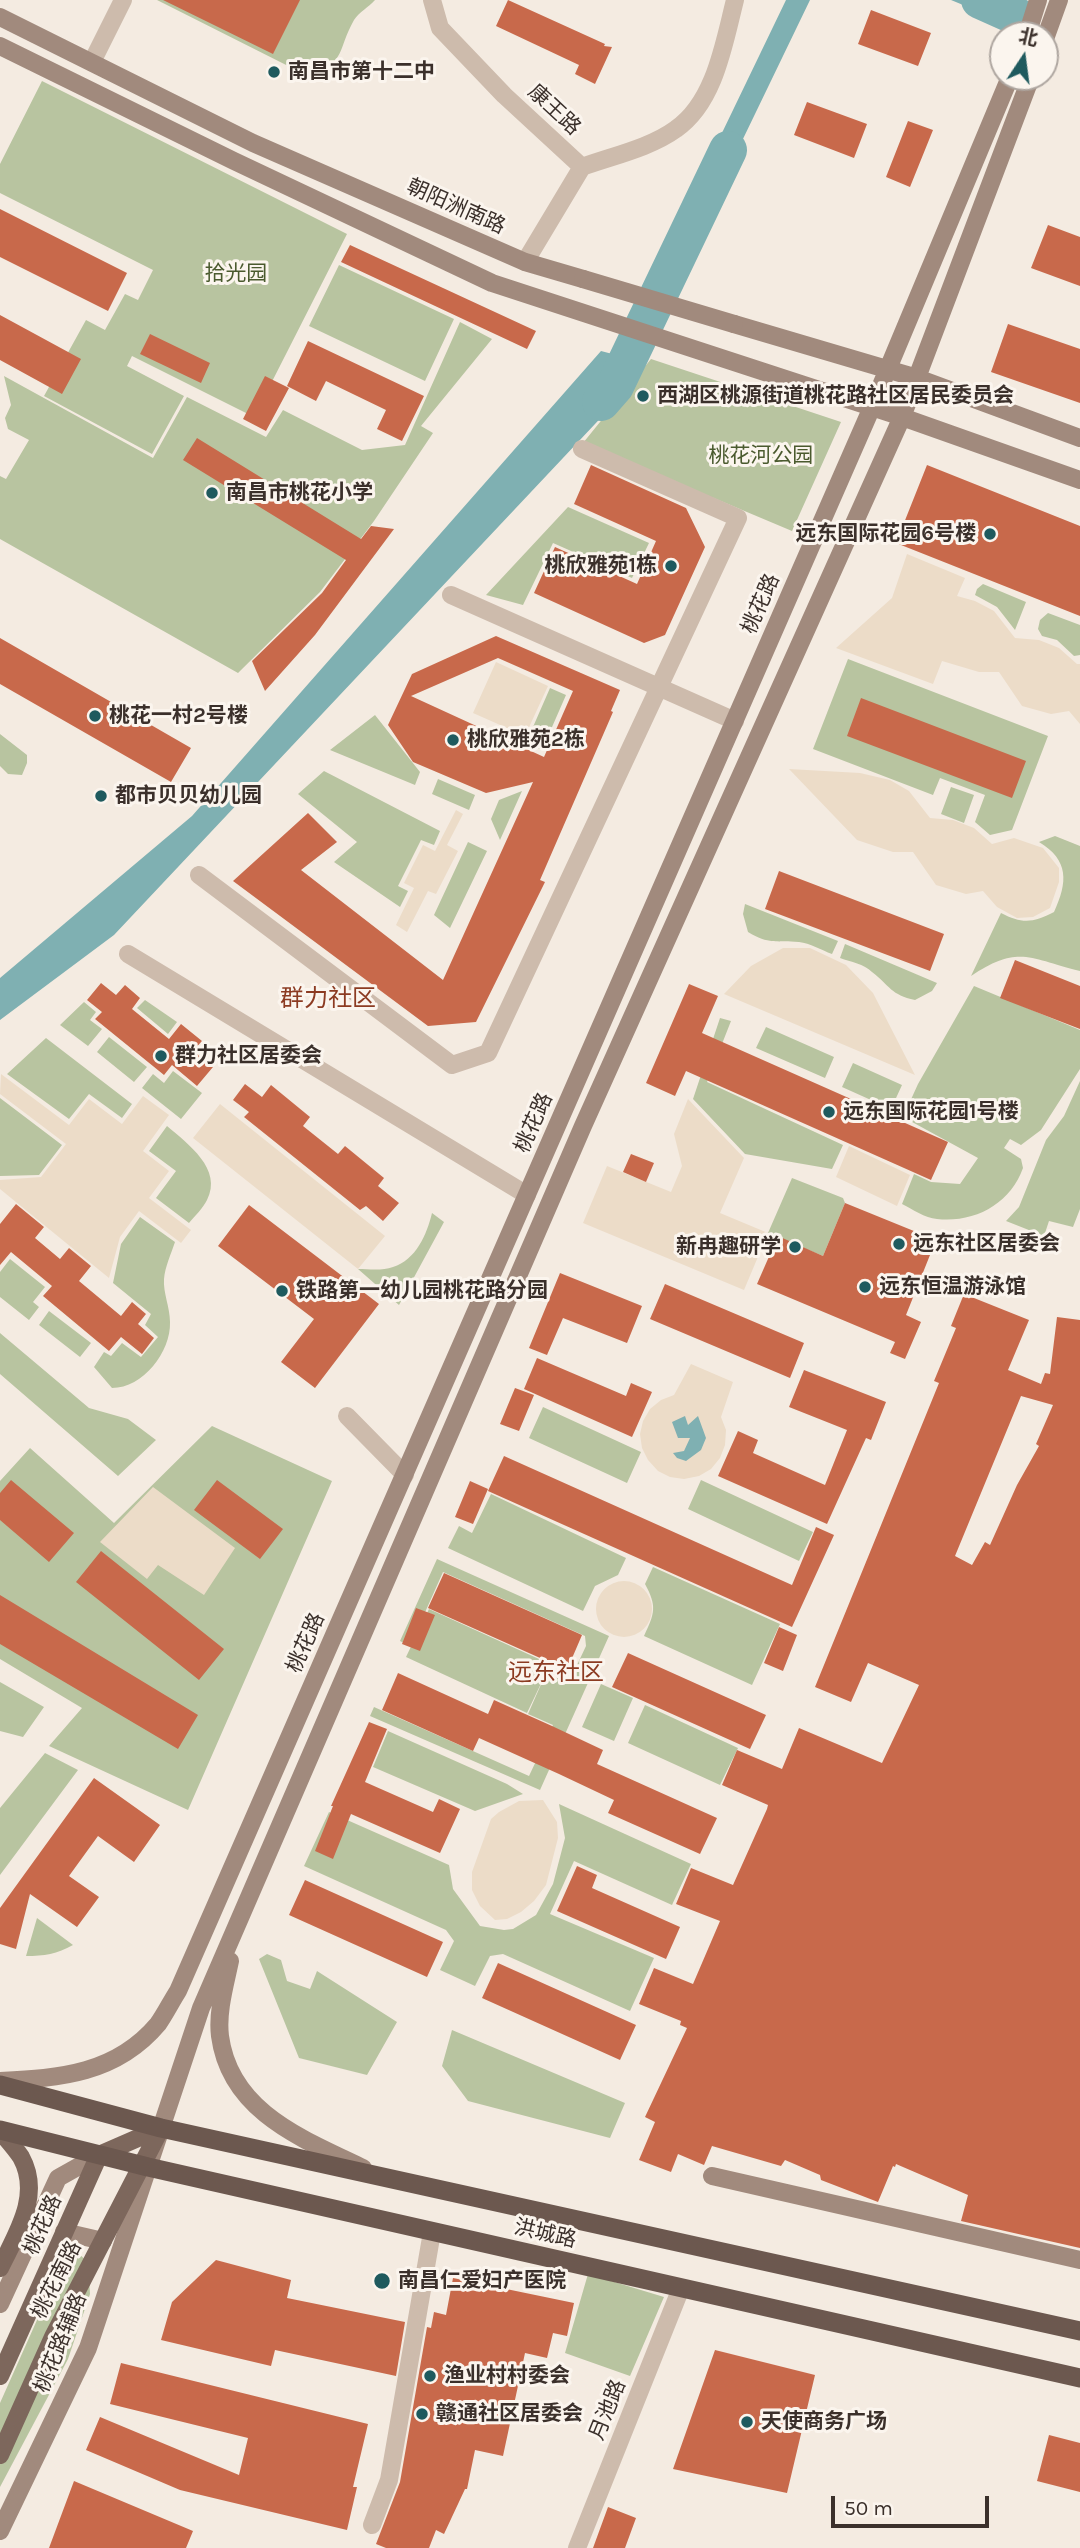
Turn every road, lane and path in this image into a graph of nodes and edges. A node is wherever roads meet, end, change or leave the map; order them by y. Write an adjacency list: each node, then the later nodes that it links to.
1 (123, 0): 10 (street)
2 (432, 0): 13 (street, 康王路)
3 (736, 0): 13 (street)
4 (1038, 0): 7 (main road)
5 (1059, 0): 8 (main road)
6 (0, 17): 10 (main road, 朝阳洲南路)
7 (1031, 21)
8 (1051, 21)
9 (0, 46): 17 (main road)
10 (92, 62): 14 (main road, 朝阳洲南路)
11 (1004, 91): 15 (main road, 桃花路)
12 (1026, 91): 16 (main road)
13 (582, 167): 14 (street, 康王路)
14 (525, 262): 15 (main road, 朝阳洲南路, bridge)
15 (888, 369): 16 (main road, 朝阳洲南路); 17 (main road, 桃花路)
16 (917, 378): 18 (main road); 19 (main road, 朝阳洲南路)
17 (873, 408): 18 (main road); 24 (main road, 桃花路)
18 (902, 417): 21 (main road); 30 (main road)
19 (1080, 438)
20 (582, 449): 23 (street)
21 (1080, 480)
22 (451, 594): 23 (street)
23 (659, 687): 24 (street); 25 (street)
24 (735, 721): 27 (main road, 桃花路)
25 (199, 875)
26 (128, 954): 27 (street)
27 (527, 1195): 29 (main road, 桃花路)
28 (347, 1416): 29 (street)
29 (405, 1475): 31 (main road, 桃花路)
30 (237, 1926): 32 (main road); 36 (main road)
31 (0, 2083): 32 (highway, 洪城路)
32 (161, 2127): 34 (main road); 35 (main road, 桃花南路); 36 (highway, 洪城路)
33 (0, 2130): 34 (highway, 洪城路); 42 (main road)
34 (99, 2155): 35 (highway, 洪城路); 38 (main road, 桃花路); 44 (main road)
35 (145, 2166): 39 (highway, 洪城路); 40 (main road, 桃花南路); 50 (main road, 桃花路辅路)
36 (379, 2176): 45 (highway, 洪城路)
37 (712, 2176): 41 (main road)
38 (64, 2232): 40 (main road); 46 (main road, 桃花路)
39 (432, 2232): 43 (highway, 洪城路); 49 (street)
40 (103, 2241): 48 (main road, 桃花南路)
41 (1080, 2260)
42 (0, 2268)
43 (681, 2288): 47 (highway, 洪城路); 51 (street, 月池路)
44 (0, 2304)
45 (1080, 2331)
46 (0, 2376)
47 (1080, 2378)
48 (0, 2455)
49 (372, 2525)
50 (0, 2531)
51 (577, 2548)

